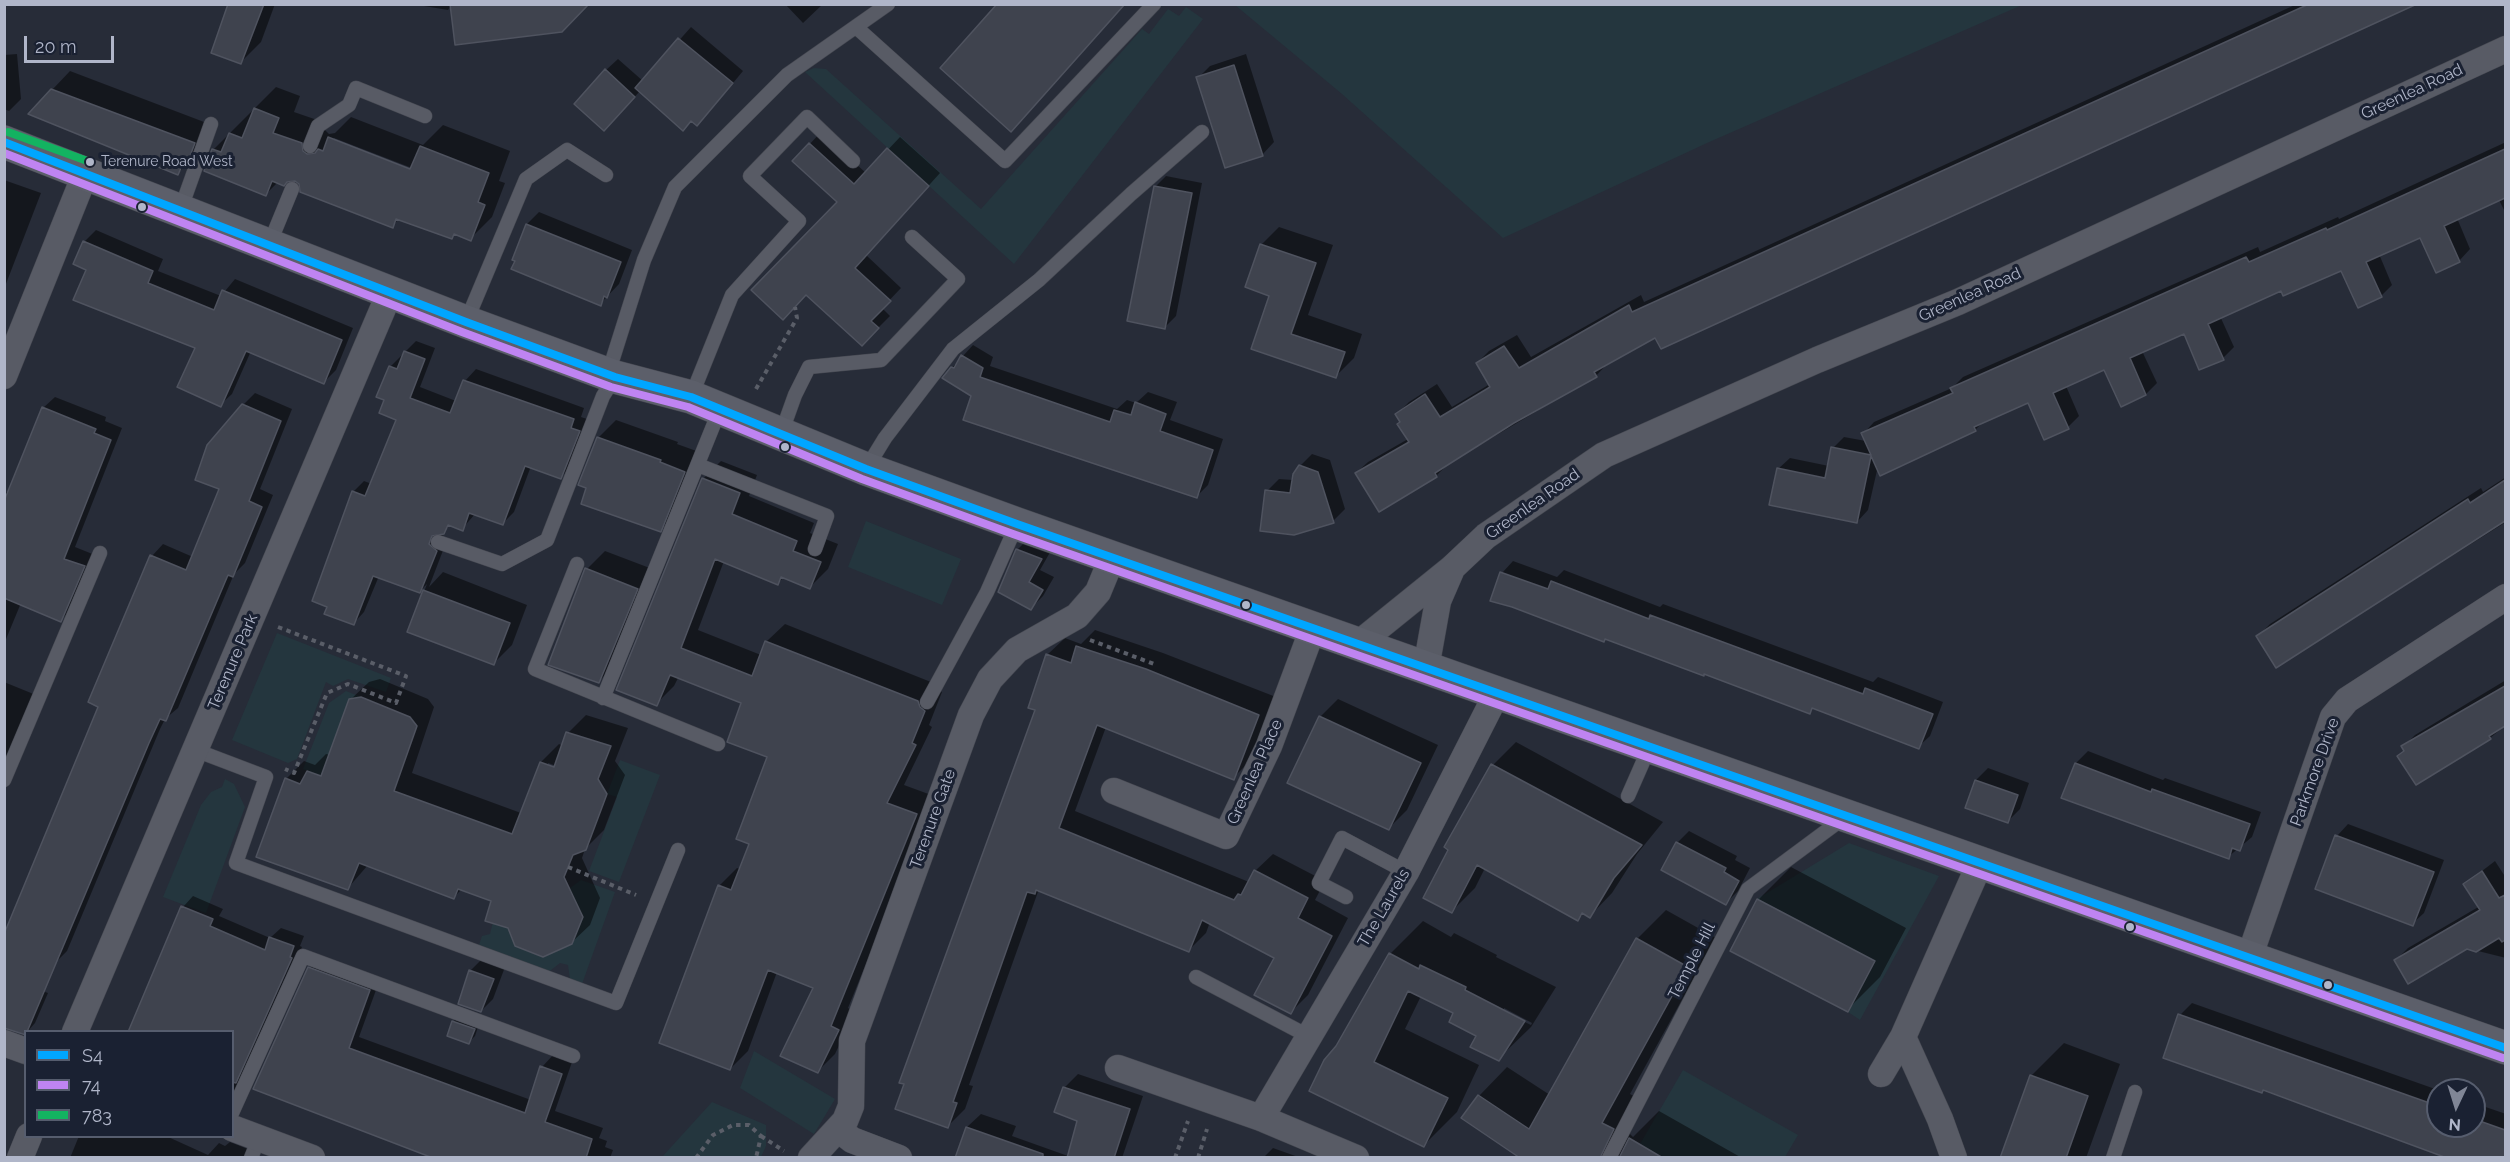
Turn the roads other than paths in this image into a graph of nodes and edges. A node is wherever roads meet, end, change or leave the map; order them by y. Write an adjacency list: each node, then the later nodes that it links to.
1 (888, 4): 3 (lane)
2 (1154, 4): 3 (lane)
3 (856, 27): 19 (lane)
4 (2505, 49): 31 (street, Greenlea Road)
5 (425, 116): 9 (lane)
6 (211, 124): 14 (lane)
7 (1202, 132): 24 (lane)
8 (4, 142): 11 (main road)
9 (310, 146)
10 (853, 161): 21 (lane)
11 (87, 172): 14 (main road); 20 (street)
12 (606, 175): 18 (lane)
13 (292, 189): 16 (lane)
14 (180, 211): 16 (main road)
15 (912, 237): 22 (lane)
16 (269, 245): 17 (main road)
17 (390, 292): 18 (main road); 41 (street, Terenure Park)
18 (466, 322): 19 (main road)
19 (611, 375): 21 (main road); 26 (lane)
20 (4, 376)
21 (706, 403): 22 (main road); 23 (lane)
22 (781, 434): 24 (main road)
23 (698, 465): 27 (lane); 37 (lane)
24 (866, 469): 25 (main road)
25 (1017, 524): 29 (main road); 38 (lane)
26 (438, 542)
27 (814, 549)
28 (100, 553): 42 (lane)
29 (1112, 558): 33 (main road); 64 (street, Terenure Gate)
30 (577, 564): 37 (lane)
31 (1452, 568): 34 (street, Greenlea Road); 35 (street, Greenlea Road)
32 (2505, 597): 50 (street, Parkmore Drive)
33 (1313, 628): 34 (main road); 43 (street, Greenlea Place)
34 (1358, 644): 35 (main road)
35 (1426, 668): 36 (main road)
36 (1497, 693): 40 (main road); 48 (street, The Laurels)
37 (603, 698): 39 (lane)
38 (927, 702)
39 (718, 744)
40 (1650, 746): 44 (lane); 45 (main road)
41 (195, 750): 46 (lane); 52 (street, Terenure Park)
42 (4, 780)
43 (1114, 791)
44 (1628, 796)
45 (1846, 816): 47 (main road); 73 (lane, Temple Hill)
46 (678, 850)
47 (1980, 863): 50 (main road); 53 (street)
48 (1406, 872): 49 (lane); 54 (street, The Laurels)
49 (1346, 897)
50 (2249, 958): 56 (main road)
51 (1196, 977): 54 (lane)
52 (76, 1030)
53 (1903, 1036): 60 (street); 74 (street)
54 (1310, 1037): 63 (street, The Laurels)
55 (4, 1043): 57 (street)
56 (2505, 1048)
57 (24, 1050)
58 (573, 1056): 62 (lane)
59 (1118, 1068): 63 (street)
60 (1881, 1074)
61 (2135, 1092): 75 (lane)
62 (234, 1109)
63 (1261, 1118): 72 (street)
64 (838, 1129): 68 (street, Terenure Gate); 71 (street)
65 (234, 1130): 67 (street)
66 (29, 1138): 69 (street)
67 (255, 1148): 70 (street)
68 (799, 1155)
69 (20, 1158)
70 (312, 1158)
71 (899, 1158)
72 (1356, 1158)
73 (1609, 1158)
74 (1954, 1158)
75 (2113, 1158)

